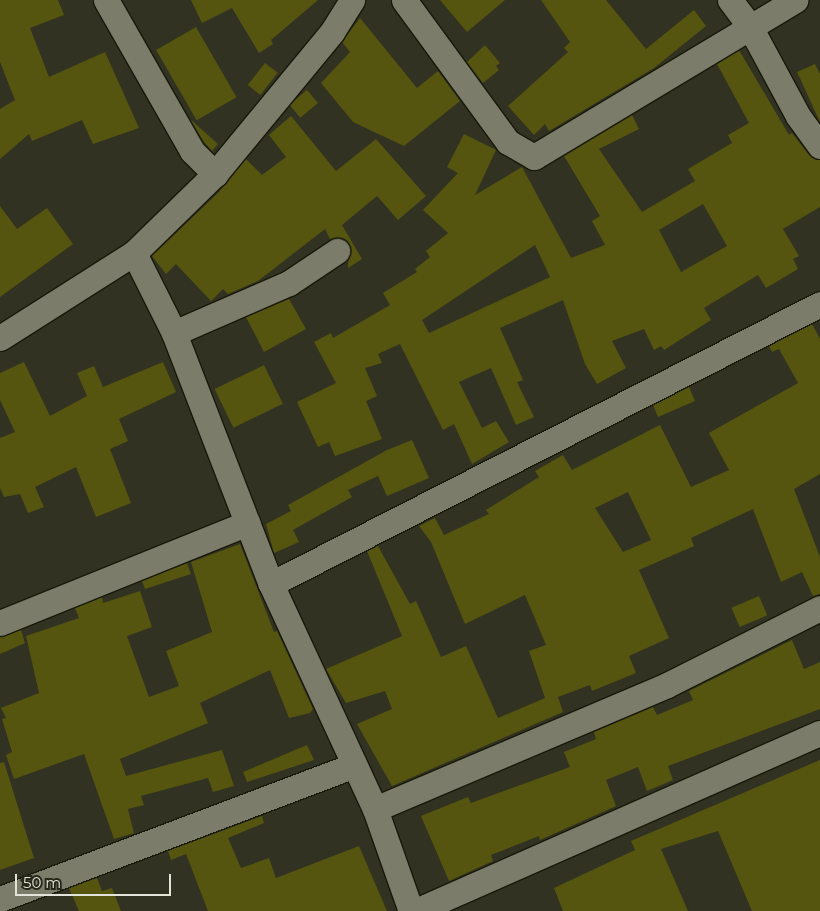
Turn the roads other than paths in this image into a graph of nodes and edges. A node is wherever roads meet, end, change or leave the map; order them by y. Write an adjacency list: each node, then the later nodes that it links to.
1 (106, 0): 8 (street)
2 (352, 0): 8 (street)
3 (404, 0): 6 (street)
4 (730, 0): 6 (street)
5 (795, 0): 6 (street)
6 (749, 25): 7 (street)
7 (820, 146)
8 (215, 174): 10 (street)
9 (337, 251): 12 (street)
10 (134, 253): 12 (street); 13 (street)
11 (820, 304): 15 (street)
12 (174, 333): 14 (street)
13 (0, 338)
14 (248, 523): 15 (street); 17 (street)
15 (271, 584): 19 (street)
16 (820, 610): 20 (street)
17 (0, 623)
18 (820, 733): 23 (street)
19 (355, 765): 20 (street); 21 (street)
20 (375, 809): 22 (street)
21 (0, 899)
22 (411, 911)
23 (416, 911)

